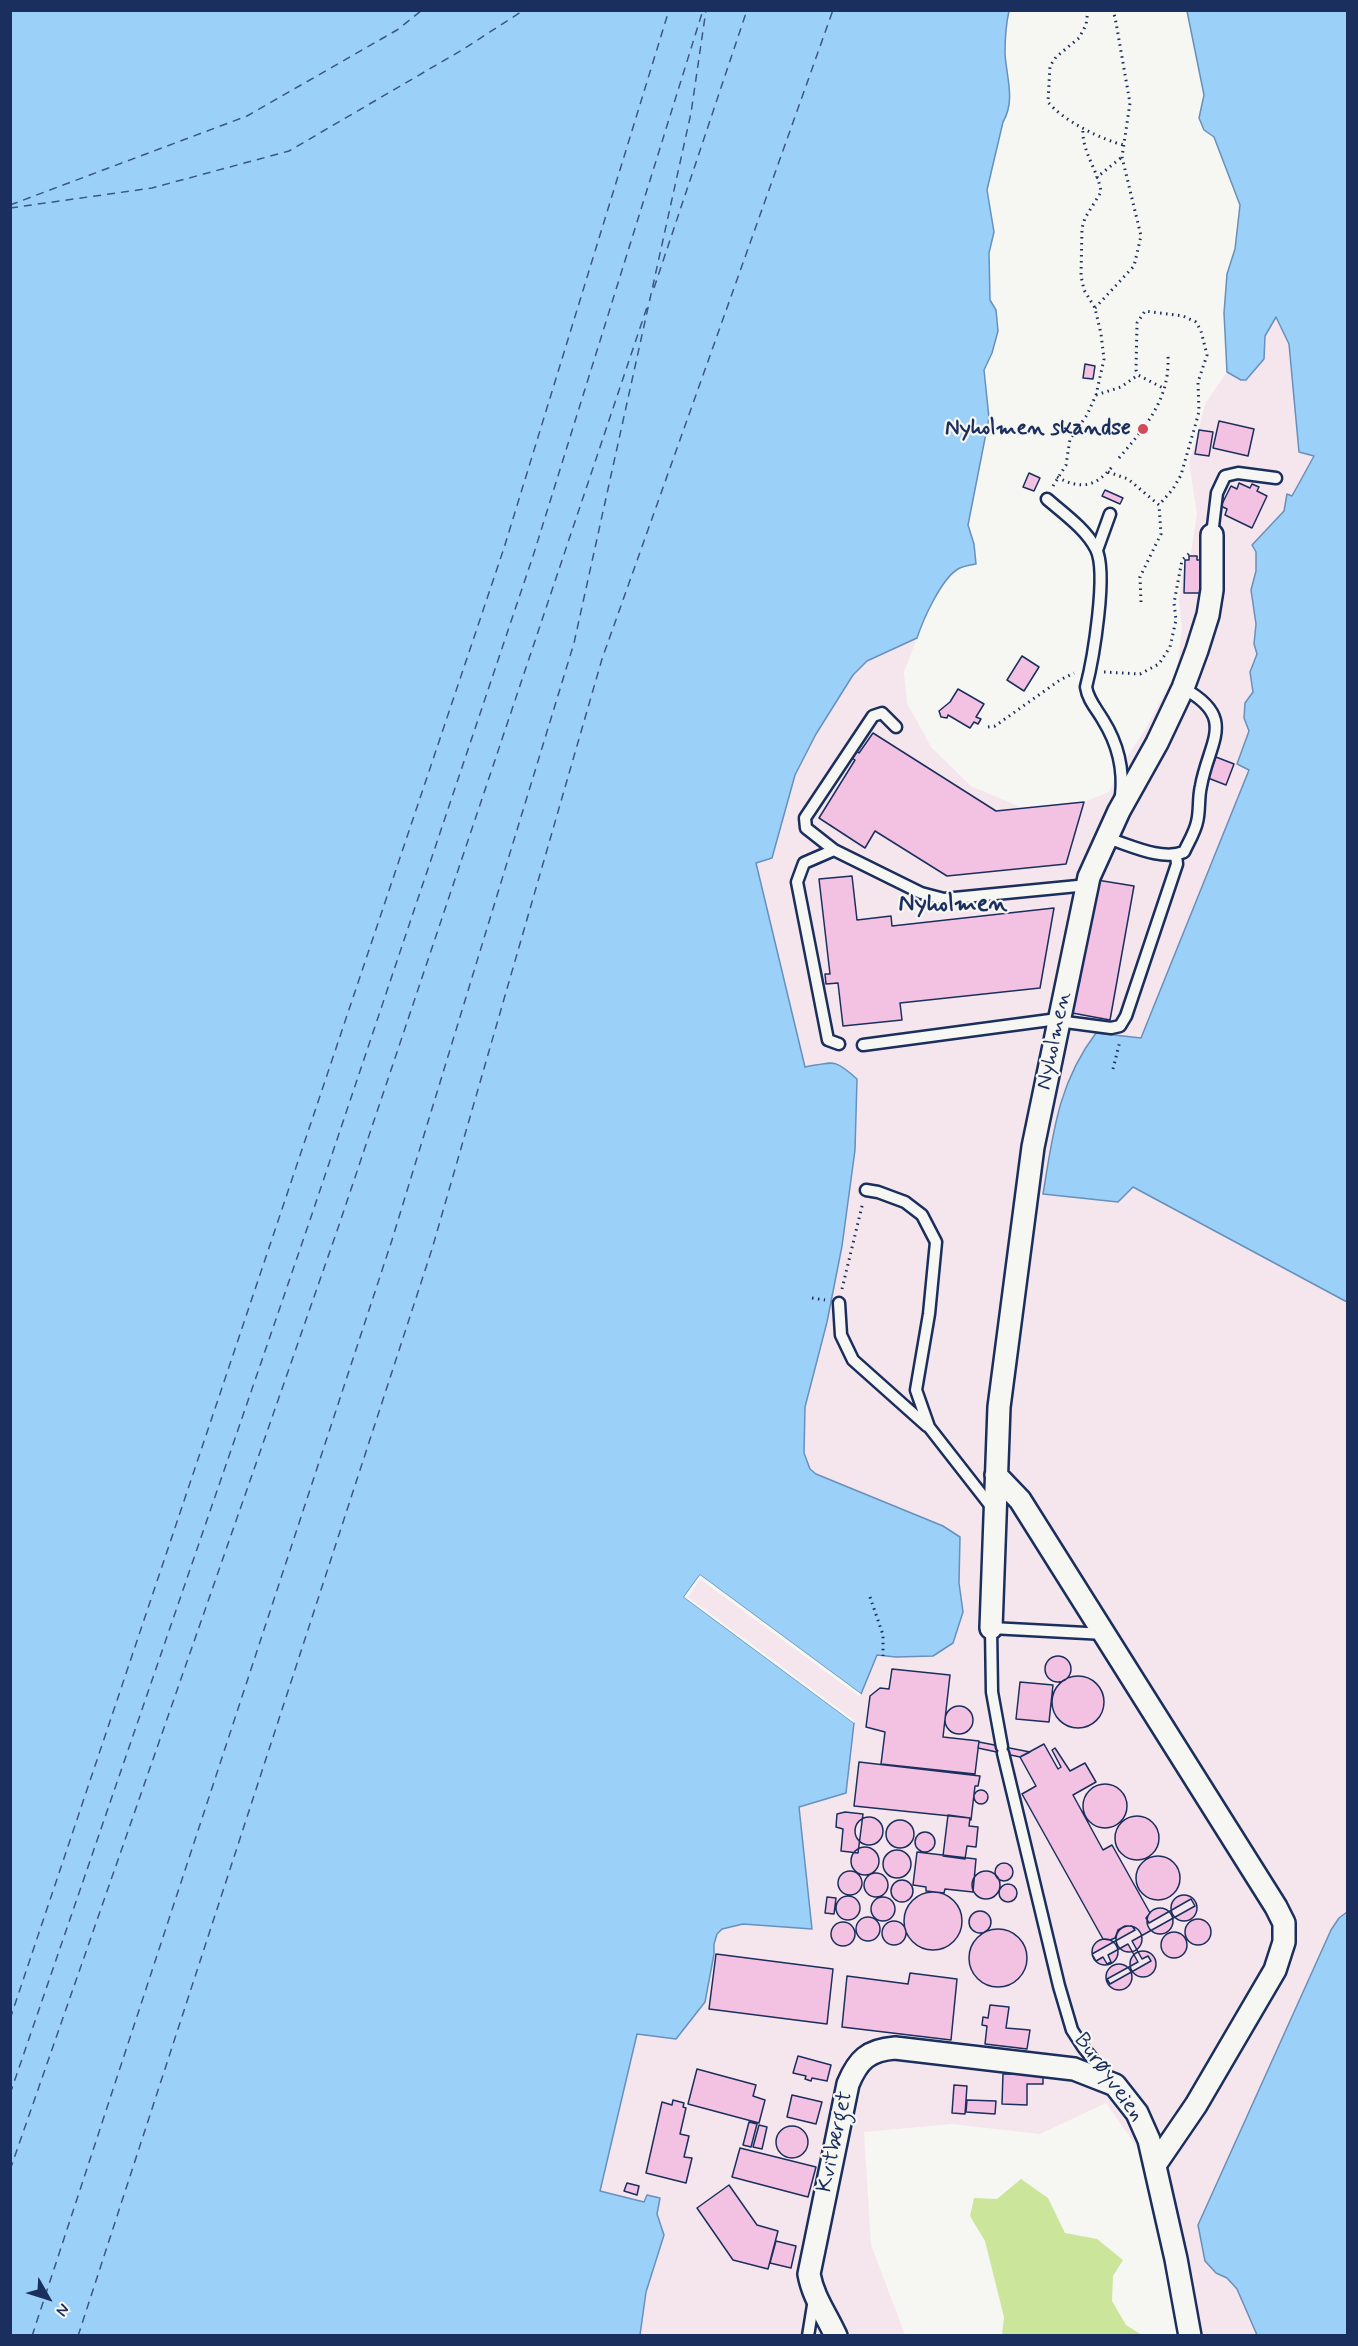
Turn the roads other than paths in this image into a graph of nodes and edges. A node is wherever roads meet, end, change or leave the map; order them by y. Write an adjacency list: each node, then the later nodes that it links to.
1 (1276, 478): 4 (lane)
2 (1047, 499): 5 (lane)
3 (1110, 514): 5 (lane)
4 (1212, 535): 6 (street, Nyholmen)
5 (1097, 550): 8 (lane)
6 (1183, 688): 8 (street, Nyholmen); 11 (lane)
7 (896, 727): 10 (lane)
8 (1119, 811): 9 (street, Nyholmen)
9 (1107, 838): 11 (lane); 12 (street, Nyholmen)
10 (834, 850): 12 (lane); 14 (lane)
11 (1176, 855): 13 (lane)
12 (1088, 885): 13 (street, Nyholmen)
13 (1059, 1019): 15 (lane); 19 (street, Nyholmen)
14 (839, 1044)
15 (863, 1045)
16 (866, 1190): 18 (lane)
17 (839, 1303): 18 (lane)
18 (928, 1427): 20 (lane)
19 (996, 1476): 20 (street, Nyholmen); 23 (street)
20 (995, 1511): 21 (street, Nyholmen)
21 (992, 1574): 22 (street, Burøyveien)
22 (991, 1628): 23 (lane); 24 (lane, Burøyveien)
23 (1104, 1635): 25 (street)
24 (1114, 2085): 25 (street, Burøyveien); 26 (street, Kvitberget)
25 (1155, 2165): 29 (street, Burøyveien)
26 (815, 2296): 27 (lane); 28 (street, Kvitberget)
27 (808, 2336)
28 (836, 2336)
29 (1190, 2336)

